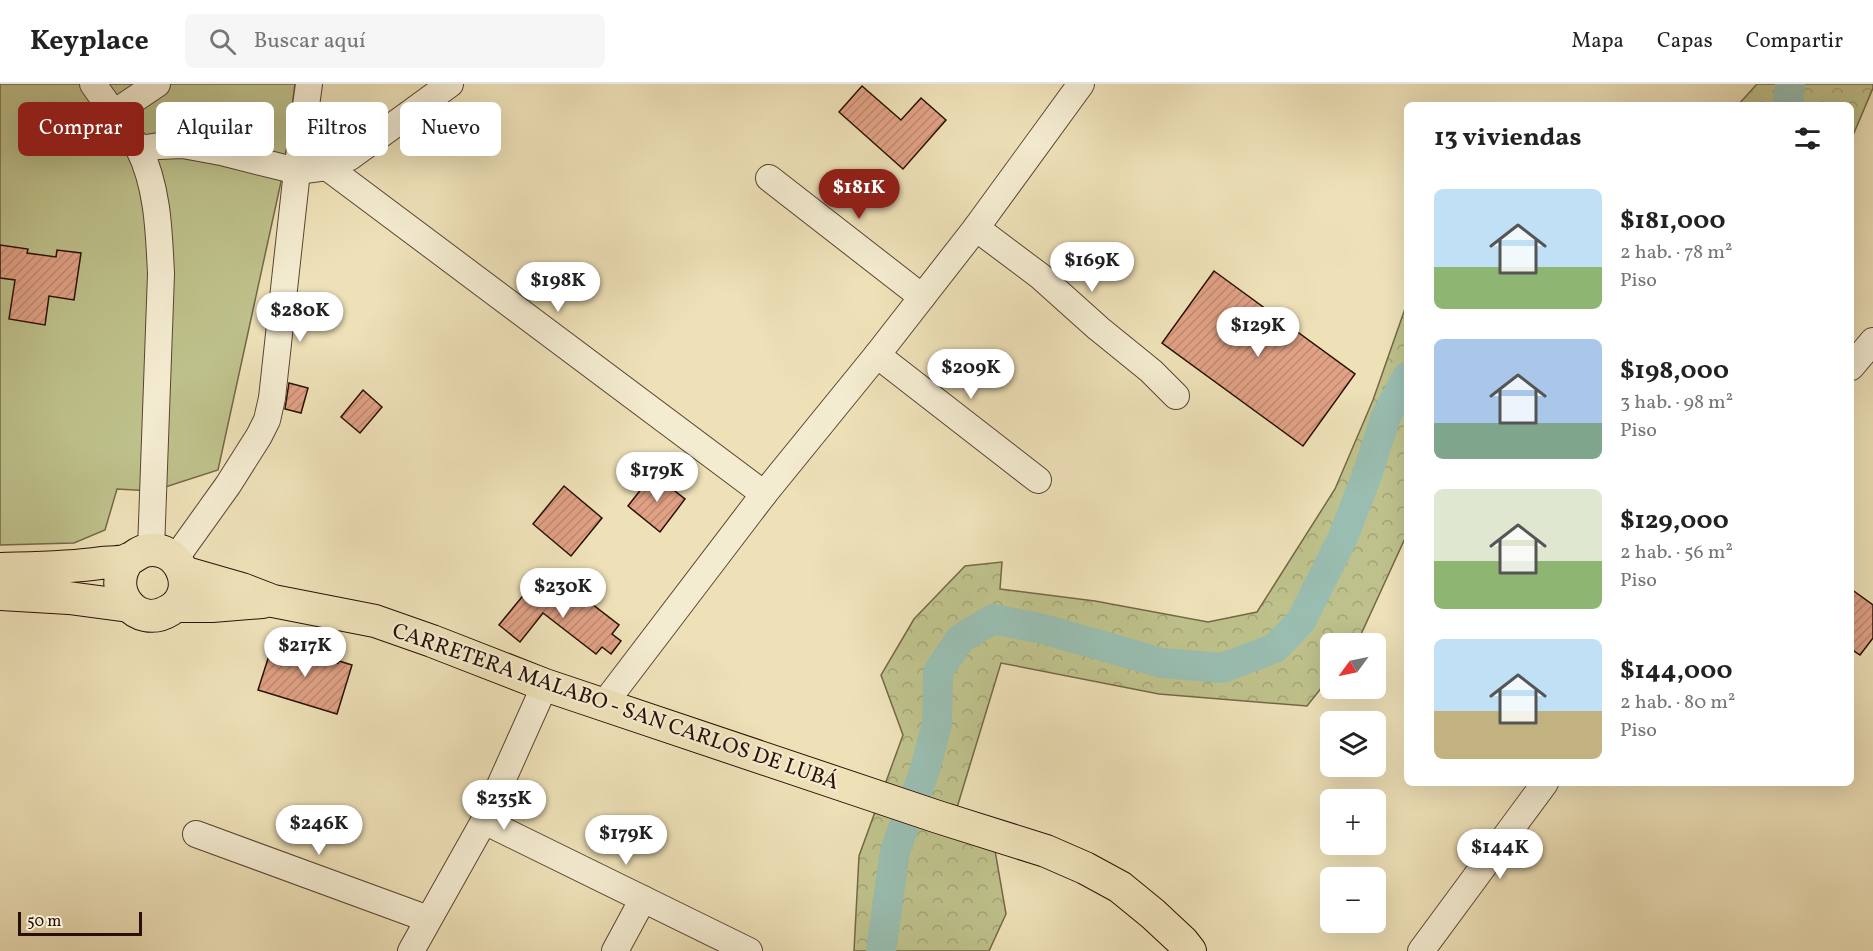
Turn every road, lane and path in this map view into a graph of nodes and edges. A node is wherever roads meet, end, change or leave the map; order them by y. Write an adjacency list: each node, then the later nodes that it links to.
1 (93, 84): 6 (street)
2 (157, 84): 7 (street)
3 (309, 84): 11 (street)
4 (450, 84): 10 (street)
5 (1081, 84): 13 (street)
6 (106, 102)
7 (130, 102)
8 (144, 149): 11 (street)
9 (142, 156): 21 (street)
10 (327, 167): 11 (street); 20 (street)
11 (297, 171): 21 (street)
12 (769, 178): 14 (street)
13 (976, 228): 14 (street); 18 (street)
14 (922, 297): 16 (street)
15 (1873, 341): 17 (street)
16 (877, 355): 19 (street); 20 (street)
17 (1854, 363)
18 (1176, 396)
19 (1038, 480)
20 (764, 494): 28 (street)
21 (160, 560): 22 (main road); 24 (main road, CARRETERA MALABO - SAN CARLOS DE LUBÁ); 25 (main road); 26 (main road)
22 (0, 569)
23 (0, 594): 25 (main road)
24 (273, 601): 26 (main road, CARRETERA MALABO - SAN CARLOS DE LUBÁ); 27 (main road, CARRETERA MALABO - SAN CARLOS DE LUBÁ)
25 (129, 606): 26 (main road)
26 (176, 606)
27 (545, 685): 28 (main road, CARRETERA MALABO - SAN CARLOS DE LUBÁ); 30 (street)
28 (604, 704): 37 (main road, CARRETERA MALABO - SAN CARLOS DE LUBÁ)
29 (1543, 786): 38 (street)
30 (484, 821): 32 (street); 33 (street)
31 (196, 834): 33 (street)
32 (643, 899): 35 (street); 36 (street)
33 (428, 919): 34 (street)
34 (411, 951)
35 (615, 951)
36 (749, 951)
37 (1190, 951)
38 (1421, 951)

